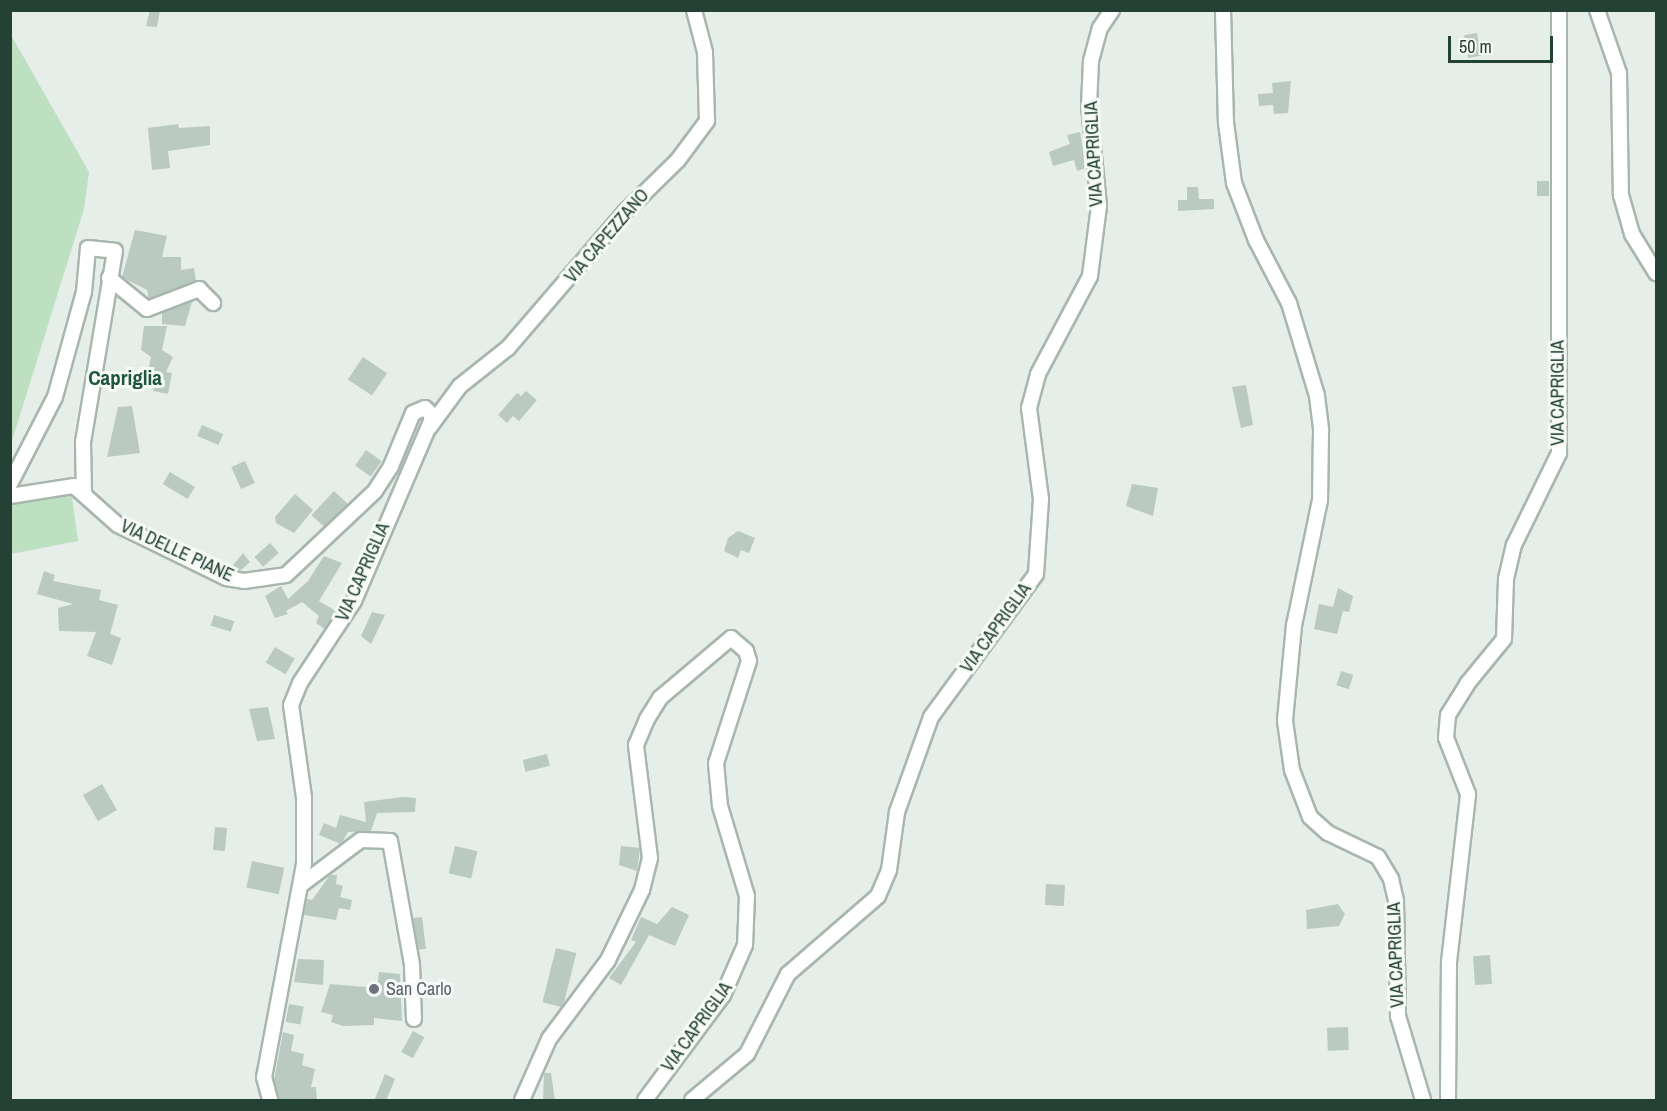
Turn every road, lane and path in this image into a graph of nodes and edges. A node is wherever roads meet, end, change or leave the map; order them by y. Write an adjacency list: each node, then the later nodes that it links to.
1 (694, 10): 9 (street, VIA CAPEZZANO)
2 (1112, 10): 18 (street, VIA CAPRIGLIA)
3 (1222, 10): 19 (street, VIA CAPRIGLIA)
4 (1559, 10): 20 (street, VIA CAPRIGLIA)
5 (1597, 10): 6 (street)
6 (1656, 273)
7 (109, 278): 8 (street); 10 (street); 11 (street)
8 (213, 303)
9 (428, 429): 11 (street, VIA DELLE PIANE); 13 (street, VIA CAPRIGLIA)
10 (10, 484)
11 (84, 494): 12 (street)
12 (10, 496)
13 (302, 885): 14 (street); 15 (street, VIA CAPRIGLIA)
14 (414, 1019)
15 (270, 1101)
16 (522, 1101): 17 (street, VIA CAPRIGLIA)
17 (645, 1101)
18 (692, 1101)
19 (1423, 1101)
20 (1449, 1101)

